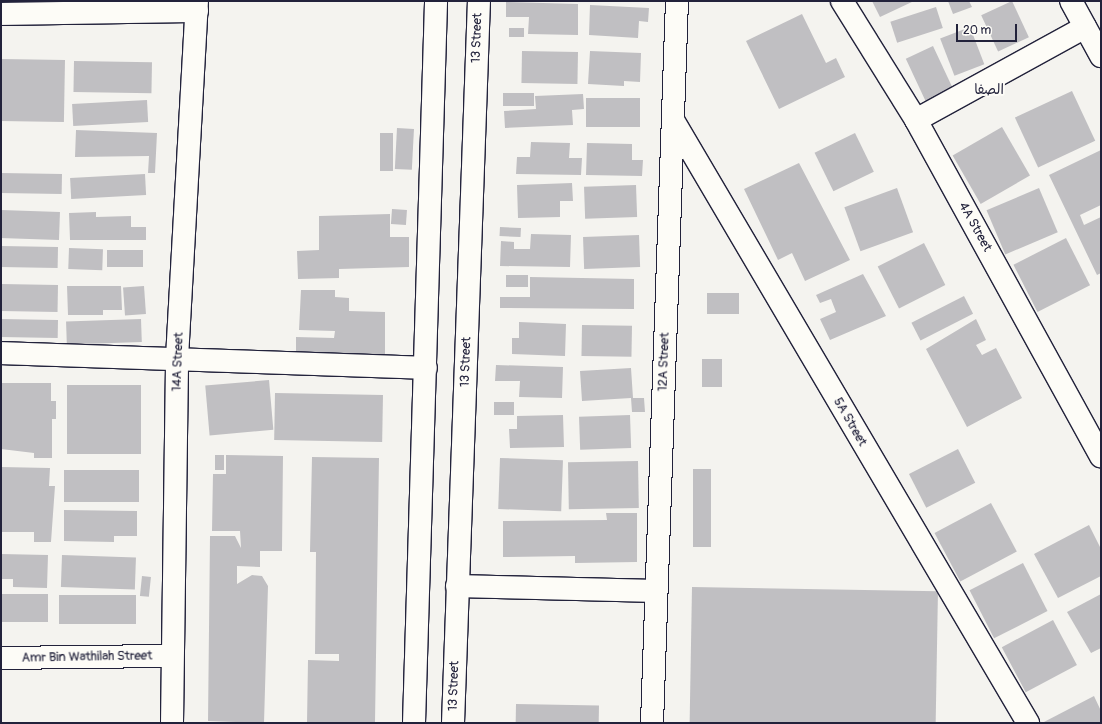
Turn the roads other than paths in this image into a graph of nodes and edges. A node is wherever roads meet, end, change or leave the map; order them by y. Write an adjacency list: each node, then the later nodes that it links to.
1 (436, 1): 14 (street)
2 (479, 1): 16 (street, 13 Street)
3 (677, 1): 10 (street, 12A Street)
4 (842, 1): 11 (street, 4A Street)
5 (1071, 1): 8 (street)
6 (197, 6): 7 (street); 13 (street, 14A Street)
7 (1, 14)
8 (1085, 27): 9 (street); 11 (street)
9 (1101, 56)
10 (673, 120): 17 (street, 12A Street); 24 (street, 5A Street)
11 (916, 120): 15 (street, 4A Street)
12 (1, 353): 13 (street)
13 (177, 358): 14 (street); 18 (street, 14A Street)
14 (426, 368): 21 (street)
15 (1101, 456)
16 (458, 586): 17 (street); 22 (street, 13 Street)
17 (656, 591): 23 (street, 12A Street)
18 (172, 656): 19 (street, Amr Bin Wathilah Street); 20 (street, 14A Street)
19 (1, 658)
20 (172, 723)
21 (414, 723)
22 (452, 723)
23 (652, 723)
24 (1028, 723)

